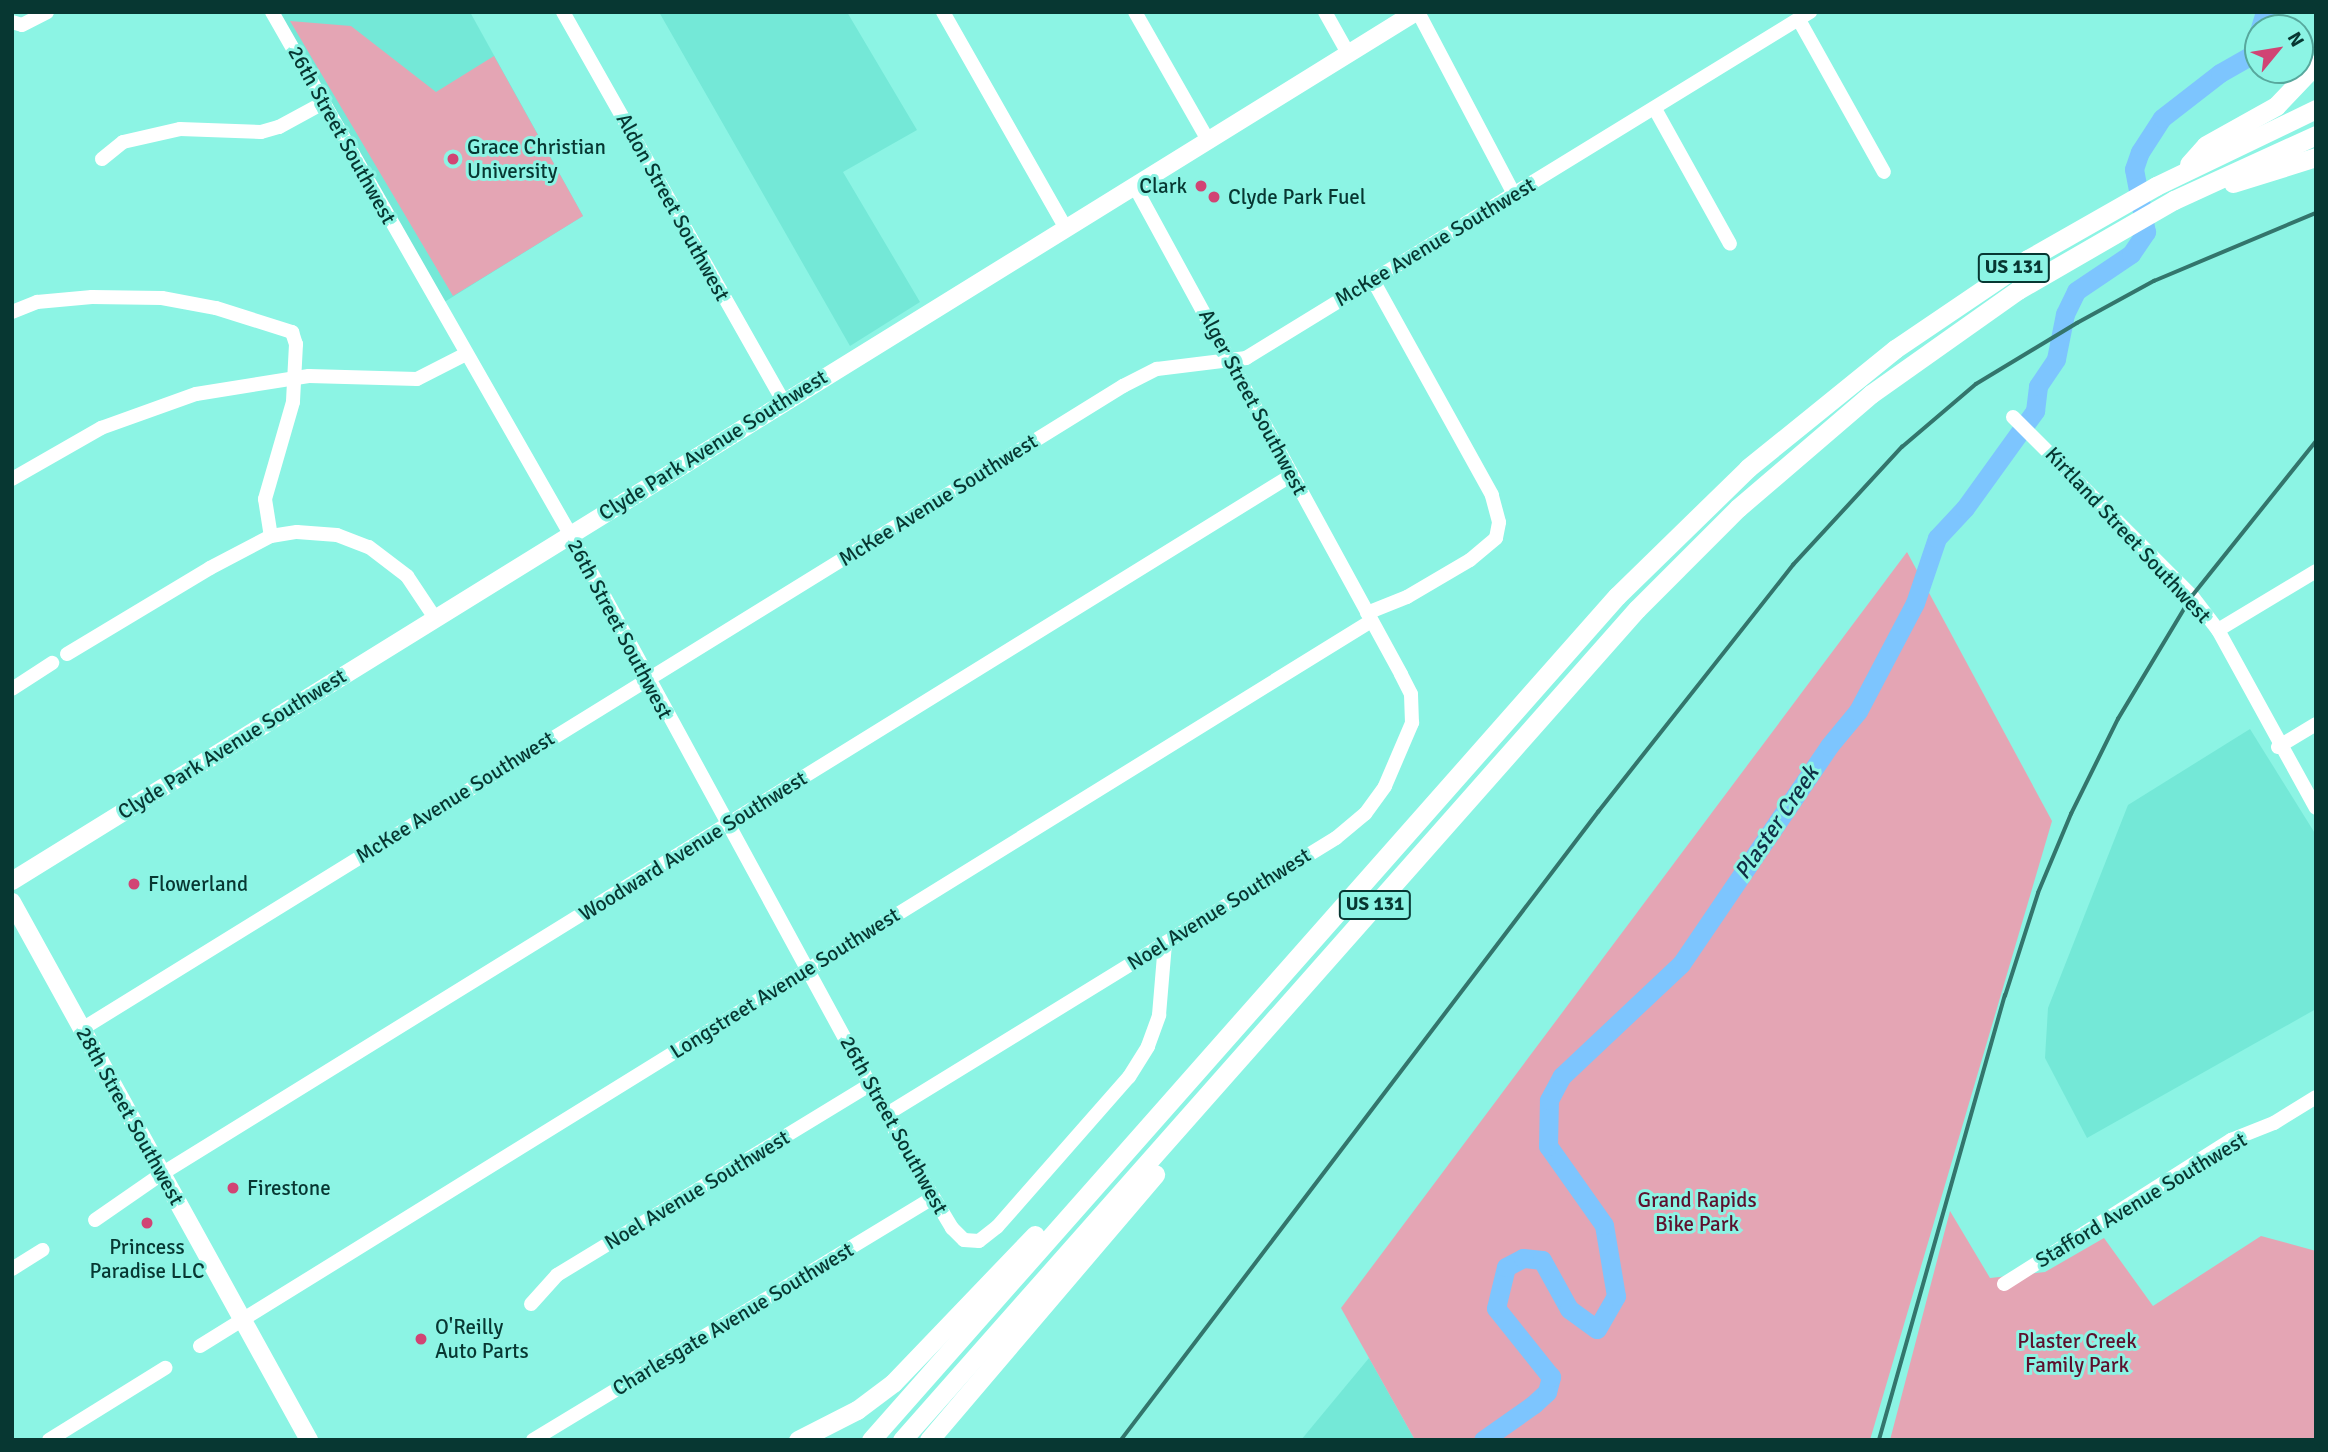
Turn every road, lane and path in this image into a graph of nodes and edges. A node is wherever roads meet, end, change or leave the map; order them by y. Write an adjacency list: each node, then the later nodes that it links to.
1 (47, 12): 9 (street)
2 (272, 12): 12 (street, 26th Street Southwest)
3 (563, 12): 31 (street, Aldon Street Southwest)
4 (943, 12): 24 (street)
5 (1135, 12): 16 (street)
6 (1325, 12): 10 (street)
7 (1417, 12): 10 (main road, Clyde Park Avenue Southwest); 22 (street)
8 (1805, 16): 14 (street, McKee Avenue Southwest); 19 (street)
9 (12, 22)
10 (1349, 55): 16 (main road, Clyde Park Avenue Southwest)
11 (2316, 64): 20 (highway)
12 (323, 103): 18 (street); 28 (street, 26th Street Southwest)
13 (2316, 108): 20 (highway, US 131)
14 (1655, 109): 22 (street, McKee Avenue Southwest); 25 (street)
15 (2316, 135): 23 (highway, US 131)
16 (1208, 140): 21 (main road, Clyde Park Avenue Southwest)
17 (2316, 157): 23 (highway)
18 (102, 159)
19 (1884, 172)
20 (2179, 174): 56 (highway, US 131)
21 (1134, 185): 24 (main road, Clyde Park Avenue Southwest); 29 (street, Alger Street Southwest)
22 (1514, 194): 26 (street, McKee Avenue Southwest)
23 (2176, 199): 54 (highway, US 131)
24 (1065, 228): 31 (main road, Clyde Park Avenue Southwest)
25 (1730, 244)
26 (1373, 280): 29 (street, McKee Avenue Southwest); 38 (street, Longstreet Avenue Southwest)
27 (12, 312): 30 (street)
28 (466, 354): 30 (street); 35 (street, 26th Street Southwest)
29 (1231, 360): 33 (street, Alger Street Southwest); 43 (street, McKee Avenue Southwest)
30 (296, 377): 34 (street); 36 (street)
31 (783, 401): 35 (main road, Clyde Park Avenue Southwest)
32 (2013, 417): 40 (street, Kirtland Street Southwest)
33 (1292, 475): 38 (street, Alger Street Southwest); 48 (street, Woodward Avenue Southwest)
34 (12, 479)
35 (569, 534): 39 (main road, Clyde Park Avenue Southwest); 43 (street, 26th Street Southwest)
36 (271, 536): 39 (street); 41 (street)
37 (2316, 571): 40 (street)
38 (1369, 617): 51 (street, Noel Avenue Southwest); 52 (street, Longstreet Avenue Southwest)
39 (435, 618): 49 (main road, Clyde Park Avenue Southwest)
40 (2218, 630): 46 (street, Kirtland Street Southwest)
41 (67, 654)
42 (52, 663): 44 (street)
43 (646, 678): 48 (street, 26th Street Southwest); 53 (street, McKee Avenue Southwest)
44 (12, 688)
45 (2316, 724): 46 (street)
46 (2278, 747): 47 (street, Kirtland Street Southwest)
47 (2316, 808)
48 (728, 824): 52 (street, 26th Street Southwest); 59 (street, Woodward Avenue Southwest)
49 (12, 881)
50 (12, 902): 53 (main road, 28th Street Southwest)
51 (1165, 943): 58 (street, Noel Avenue Southwest); 60 (street, 26th Street Southwest)
52 (807, 968): 55 (street, 26th Street Southwest); 66 (street, Longstreet Avenue Southwest)
53 (82, 1029): 59 (main road, 28th Street Southwest)
54 (1227, 1072): 74 (highway, US 131); 75 (highway)
55 (870, 1085): 58 (street, 26th Street Southwest); 65 (street, Noel Avenue Southwest)
56 (1184, 1085): 72 (highway); 73 (highway, US 131)
57 (2316, 1097): 64 (street, Stafford Avenue Southwest)
58 (887, 1114): 60 (street, 26th Street Southwest)
59 (163, 1173): 61 (street, Woodward Avenue Southwest); 66 (main road, 28th Street Southwest)
60 (933, 1198): 71 (street, Charlesgate Avenue Southwest)
61 (95, 1220)
62 (43, 1250): 63 (street)
63 (12, 1269)
64 (2004, 1284)
65 (531, 1304)
66 (243, 1320): 67 (street, Longstreet Avenue Southwest); 70 (main road, 28th Street Southwest)
67 (200, 1346)
68 (164, 1368): 69 (street)
69 (49, 1440)
70 (309, 1440)
71 (533, 1440)
72 (798, 1440)
73 (871, 1440)
74 (902, 1440)
75 (929, 1440)

